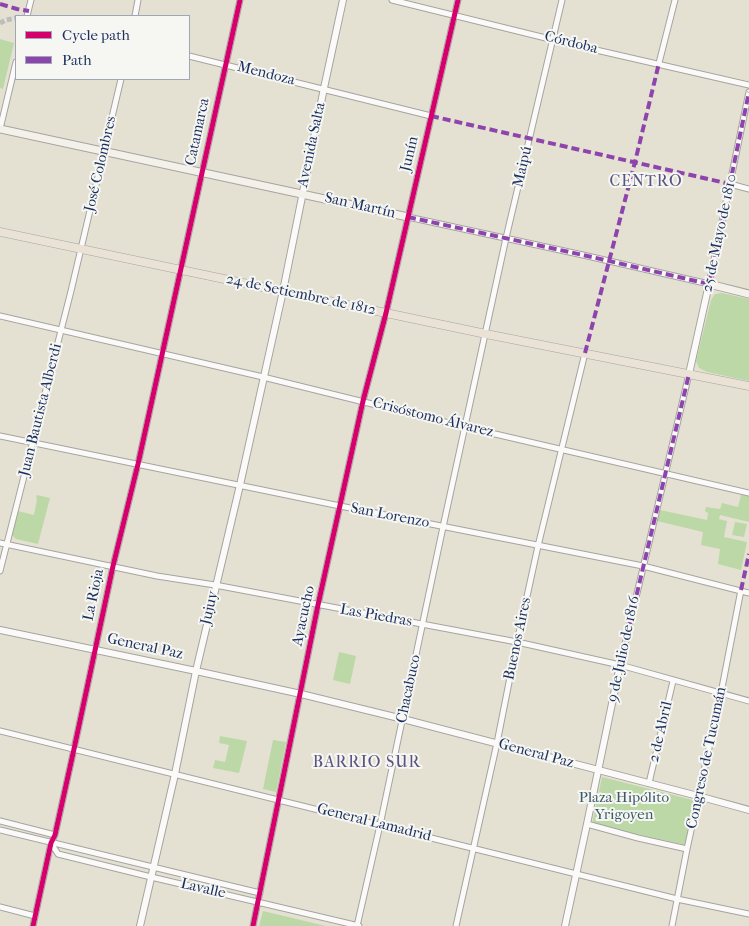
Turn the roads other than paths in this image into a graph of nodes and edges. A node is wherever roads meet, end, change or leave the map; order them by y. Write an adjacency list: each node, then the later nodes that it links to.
1 (31, 0): 9 (street)
2 (138, 0): 10 (street)
3 (240, 0): 15 (street, Catamarca)
4 (343, 0): 19 (street, Avenida Salta)
5 (392, 0): 11 (street, Córdoba)
6 (458, 0): 11 (street, Junín)
7 (562, 0): 12 (street, Maipú)
8 (675, 0): 14 (street)
9 (27, 15)
10 (135, 15)
11 (454, 15): 12 (street, Córdoba); 21 (street, Junín)
12 (552, 39): 14 (street, Córdoba); 30 (street, Maipú)
13 (190, 56): 15 (street, Mendoza)
14 (659, 63): 18 (street, Córdoba)
15 (225, 64): 19 (street, Mendoza); 24 (street, Catamarca)
16 (15, 66): 22 (street)
17 (121, 80): 23 (street, José Colombres)
18 (749, 85)
19 (324, 88): 21 (street, Mendoza); 27 (street, Avenida Salta)
20 (749, 92): 25 (street, 25 de Mayo de 1810)
21 (431, 116): 28 (street, Junín)
22 (0, 129): 23 (main road, San Martín)
23 (104, 151): 24 (main road, San Martín); 31 (street, José Colombres)
24 (203, 172): 27 (main road, San Martín); 32 (street, Catamarca)
25 (730, 184): 26 (street); 33 (street, 25 de Mayo de 1810)
26 (749, 189)
27 (303, 193): 28 (main road, San Martín); 34 (street, Avenida Salta)
28 (408, 217): 30 (street, San Martín); 36 (street, Junín)
29 (0, 232): 31 (main road, 24 de Setiembre de 1812)
30 (506, 238): 33 (street, San Martín); 39 (street, Maipú)
31 (81, 249): 32 (main road, 24 de Setiembre de 1812); 38 (street, Juan Bautista Alberdi)
32 (181, 270): 34 (main road, 24 de Setiembre de 1812); 41 (street, La Rioja)
33 (709, 284): 35 (main road, San Martín); 42 (street, 25 de Mayo de 1810)
34 (283, 291): 36 (main road, 24 de Setiembre de 1812); 43 (street, Jujuy)
35 (749, 294)
36 (386, 313): 39 (main road, 24 de Setiembre de 1812); 45 (street, Ayacucho)
37 (0, 316): 38 (street, Crisóstomo Álvarez)
38 (61, 331): 41 (street, Crisóstomo Álvarez); 48 (street, Juan Bautista Alberdi)
39 (486, 334): 40 (main road, 24 de Setiembre de 1812); 46 (street, Chacabuco)
40 (585, 353): 42 (main road, 24 de Setiembre de 1812); 49 (street, Buenos Aires)
41 (162, 354): 43 (street, Crisóstomo Álvarez); 50 (street, La Rioja)
42 (689, 374): 44 (main road, 24 de Setiembre de 1812); 51 (street, 9 de Julio de 1816)
43 (263, 378): 45 (street, Crisóstomo Álvarez); 52 (street, Jujuy)
44 (749, 386)
45 (363, 401): 46 (street, Crisóstomo Álvarez); 54 (street, Ayacucho)
46 (465, 427): 49 (street, Crisóstomo Álvarez); 55 (street, Chacabuco)
47 (0, 436): 48 (street, San Lorenzo)
48 (32, 443): 50 (street, San Lorenzo); 57 (street, Juan Bautista Alberdi)
49 (562, 449): 51 (street, Crisóstomo Álvarez); 58 (street, Buenos Aires)
50 (138, 464): 52 (street, San Lorenzo); 59 (street, La Rioja)
51 (665, 473): 53 (street, Crisóstomo Álvarez); 60 (street, 9 de Julio de 1816)
52 (240, 485): 54 (street, San Lorenzo); 62 (street, Jujuy)
53 (749, 493)
54 (340, 506): 55 (street, San Lorenzo); 65 (street, Ayacucho)
55 (443, 527): 58 (street, San Lorenzo); 66 (street, Chacabuco)
56 (0, 543): 57 (street, Las Piedras)
57 (7, 544): 59 (street, Las Piedras); 61 (street, Juan Bautista Alberdi)
58 (538, 546): 60 (street, San Lorenzo); 68 (street, Buenos Aires)
59 (113, 566): 62 (street, Las Piedras); 69 (street, La Rioja)
60 (643, 566): 63 (street, San Lorenzo); 70 (street, 9 de Julio de 1816)
61 (0, 571)
62 (215, 585): 65 (street, Las Piedras); 71 (street, Jujuy)
63 (741, 590): 64 (street, San Lorenzo); 73 (street, Congreso de Tucumán)
64 (749, 593)
65 (318, 605): 66 (street, Las Piedras); 74 (street, Ayacucho)
66 (423, 624): 68 (street, Las Piedras); 76 (street, Chacabuco)
67 (0, 630): 69 (street, General Paz)
68 (517, 642): 70 (street, Las Piedras); 78 (street, Buenos Aires)
69 (95, 649): 71 (street, General Paz); 79 (street, La Rioja)
70 (620, 665): 72 (street, Las Piedras); 80 (street, 9 de Julio de 1816)
71 (196, 671): 74 (street, General Paz); 81 (street, Jujuy)
72 (673, 681): 73 (street, Las Piedras); 82 (street, 2 de Abril)
73 (721, 693): 75 (street, Las Piedras); 83 (street, Congreso de Tucumán)
74 (301, 694): 76 (street, General Paz); 84 (street, Ayacucho)
75 (749, 701)
76 (403, 719): 78 (street, General Paz); 88 (street, Chacabuco)
77 (0, 731): 79 (street, General Lamadrid)
78 (497, 743): 80 (street, General Paz); 92 (street, Buenos Aires)
79 (74, 749): 81 (street, General Lamadrid); 90 (street, La Rioja)
80 (598, 770): 82 (street, General Paz); 87 (street, 9 de Julio de 1816)
81 (174, 774): 84 (street, General Lamadrid); 94 (street, Jujuy)
82 (649, 783): 83 (street, General Paz)
83 (698, 796): 85 (street, General Paz); 93 (street, Congreso de Tucumán)
84 (279, 800): 88 (street, General Lamadrid); 97 (street, Ayacucho)
85 (749, 810)
86 (0, 821): 90 (street)
87 (587, 824): 93 (street); 95 (street, 9 de Julio de 1816)
88 (380, 825): 92 (street, General Lamadrid); 106 (street, Chacabuco)
89 (0, 830): 91 (street, Lavalle)
90 (55, 835): 91 (street, La Rioja)
91 (51, 843): 94 (street, Lavalle); 96 (street, Lavalle); 102 (street, La Rioja)
92 (474, 848): 95 (street, General Lamadrid); 107 (street, Buenos Aires)
93 (687, 849): 98 (street, Congreso de Tucumán)
94 (153, 867): 96 (street, Jujuy); 97 (street, Lavalle)
95 (576, 873): 98 (street, General Lamadrid); 108 (street, 9 de Julio de 1816)
96 (151, 877): 99 (street, Lavalle); 104 (street, Jujuy)
97 (260, 893): 99 (street, Ayacucho)
98 (677, 898): 101 (street, General Lamadrid); 109 (street, Congreso de Tucumán)
99 (258, 902): 105 (street, Ayacucho); 106 (street, Lavalle)
100 (0, 907): 102 (street)
101 (749, 914)
102 (35, 916): 103 (street, La Rioja)
103 (33, 926)
104 (140, 926)
105 (253, 926)
106 (358, 926)
107 (456, 926)
108 (565, 926)
109 (672, 926)

